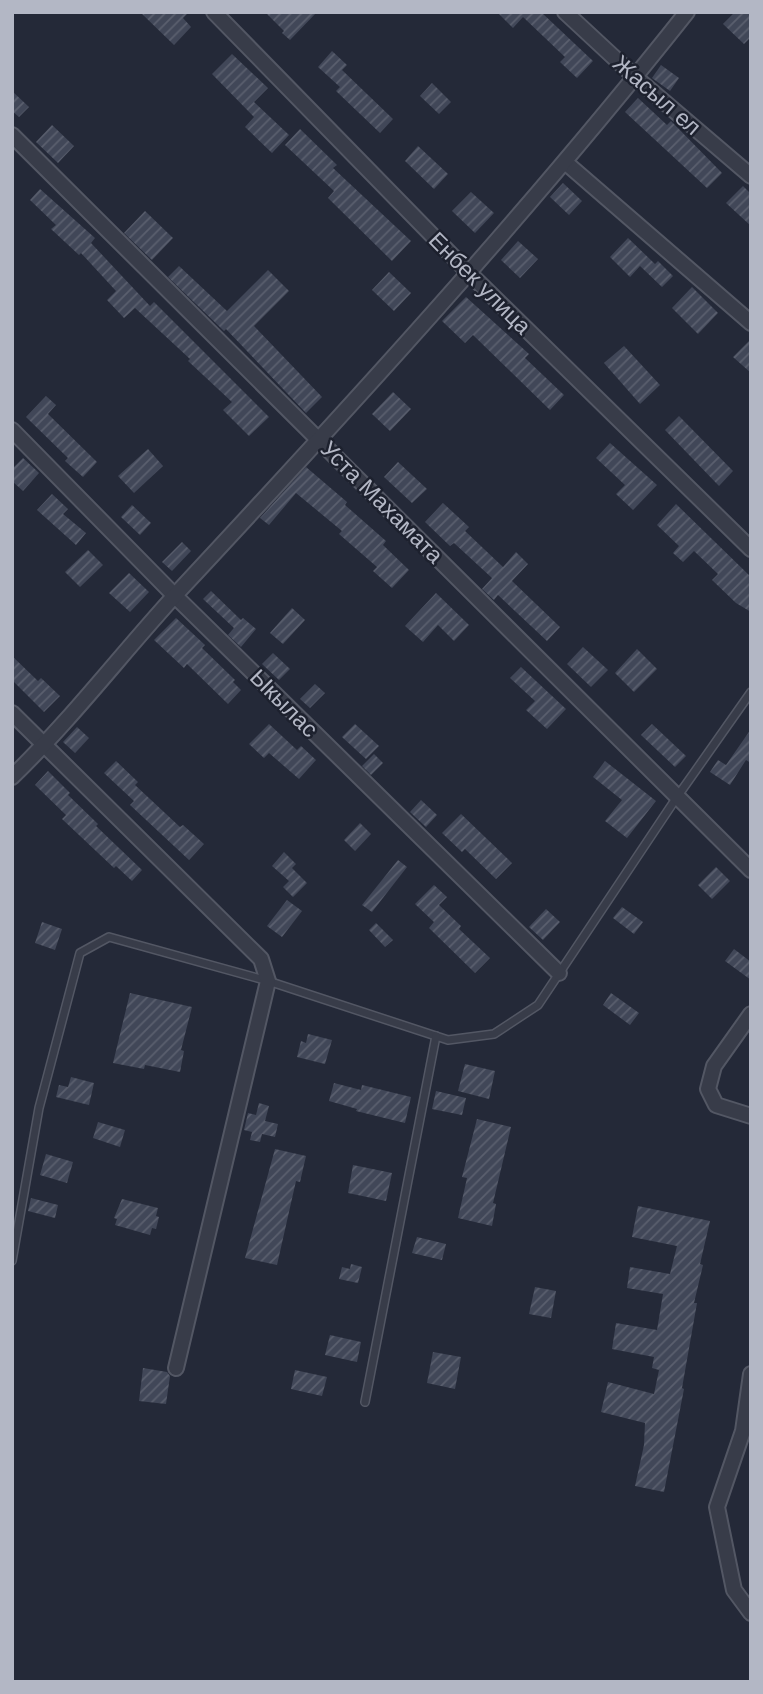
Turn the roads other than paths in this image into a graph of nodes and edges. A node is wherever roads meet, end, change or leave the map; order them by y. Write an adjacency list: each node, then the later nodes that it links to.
1 (214, 12): 8 (street, Енбек улица)
2 (565, 12): 4 (street, Жасыл ел)
3 (687, 12): 4 (street)
4 (635, 78): 6 (street); 7 (street, Жасыл ел)
5 (12, 135): 11 (street, Уста Махамата)
6 (565, 162): 8 (street); 9 (street)
7 (751, 176)
8 (468, 272): 11 (street); 12 (street, Енбек улица)
9 (751, 323)
10 (12, 429): 13 (street, Ыкылас)
11 (320, 441): 13 (street); 18 (street, Уста Махамата)
12 (751, 549)
13 (175, 596): 16 (street); 20 (street, Ыкылас)
14 (751, 692): 18 (lane)
15 (12, 713): 16 (street)
16 (45, 746): 17 (street); 21 (street)
17 (12, 777)
18 (677, 797): 19 (street, Уста Махамата); 20 (lane)
19 (751, 870)
20 (559, 973): 23 (lane)
21 (268, 981): 23 (lane); 25 (lane); 26 (street)
22 (751, 1014): 24 (street)
23 (436, 1036): 28 (lane)
24 (751, 1116)
25 (12, 1261)
26 (176, 1367)
27 (751, 1374): 29 (street)
28 (365, 1402)
29 (751, 1613)

